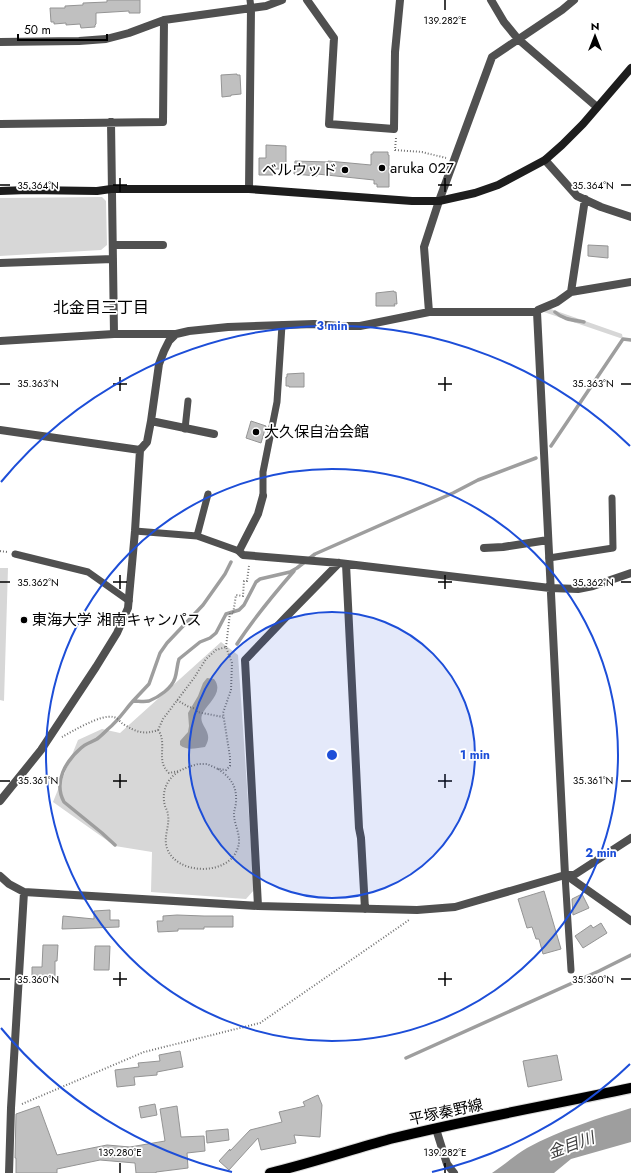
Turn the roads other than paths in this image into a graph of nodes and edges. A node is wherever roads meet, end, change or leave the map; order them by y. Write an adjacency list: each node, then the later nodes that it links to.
1 (282, 0): 6 (street)
2 (307, 0): 3 (street)
3 (400, 0)
4 (491, 0): 8 (street)
5 (574, 0): 8 (street)
6 (250, 4): 7 (street); 15 (street)
7 (164, 20): 9 (street); 12 (street)
8 (518, 39): 11 (street); 19 (street)
9 (0, 42)
10 (631, 68): 11 (street)
11 (597, 107): 14 (street)
12 (111, 122): 13 (street); 16 (street)
13 (0, 124)
14 (545, 160): 18 (street); 19 (street)
15 (249, 189): 16 (street); 19 (street)
16 (112, 190): 17 (street); 21 (street)
17 (0, 191)
18 (585, 199): 20 (street); 26 (street)
19 (439, 201): 27 (street)
20 (631, 217)
21 (113, 245): 22 (street); 23 (street)
22 (163, 245)
23 (113, 259): 24 (street); 30 (street)
24 (0, 263)
25 (631, 282): 26 (street)
26 (571, 292): 28 (street)
27 (429, 312): 28 (street); 29 (street)
28 (537, 312): 44 (street)
29 (282, 325): 31 (street); 40 (lane)
30 (114, 334): 31 (street); 32 (street)
31 (176, 334): 34 (street)
32 (0, 340)
33 (188, 401): 35 (lane)
34 (152, 421): 35 (street); 38 (street)
35 (185, 429): 37 (street)
36 (0, 430): 38 (street)
37 (214, 434)
38 (140, 450): 42 (street)
39 (208, 494): 43 (lane)
40 (263, 496): 46 (street)
41 (612, 498): 48 (lane)
42 (135, 531): 43 (lane); 52 (street)
43 (197, 536): 46 (lane)
44 (548, 540): 45 (street); 48 (street)
45 (484, 548)
46 (239, 551): 49 (street)
47 (15, 554): 52 (lane)
48 (550, 558): 51 (street)
49 (342, 564): 51 (street); 58 (street); 59 (street)
50 (631, 573): 51 (street)
51 (550, 588): 55 (street)
52 (128, 601): 53 (street)
53 (0, 801)
54 (631, 838): 55 (street)
55 (565, 875): 59 (street); 60 (street); 61 (lane)
56 (0, 876): 57 (street)
57 (24, 892): 58 (street); 64 (street)
58 (258, 906): 59 (street)
59 (365, 909)
60 (631, 921)
61 (571, 970)
62 (631, 1088): 63 (main road, 平塚秦野線)
63 (436, 1129): 65 (main road, 平塚秦野線); 66 (street)
64 (9, 1173)
65 (270, 1173)
66 (454, 1173)

